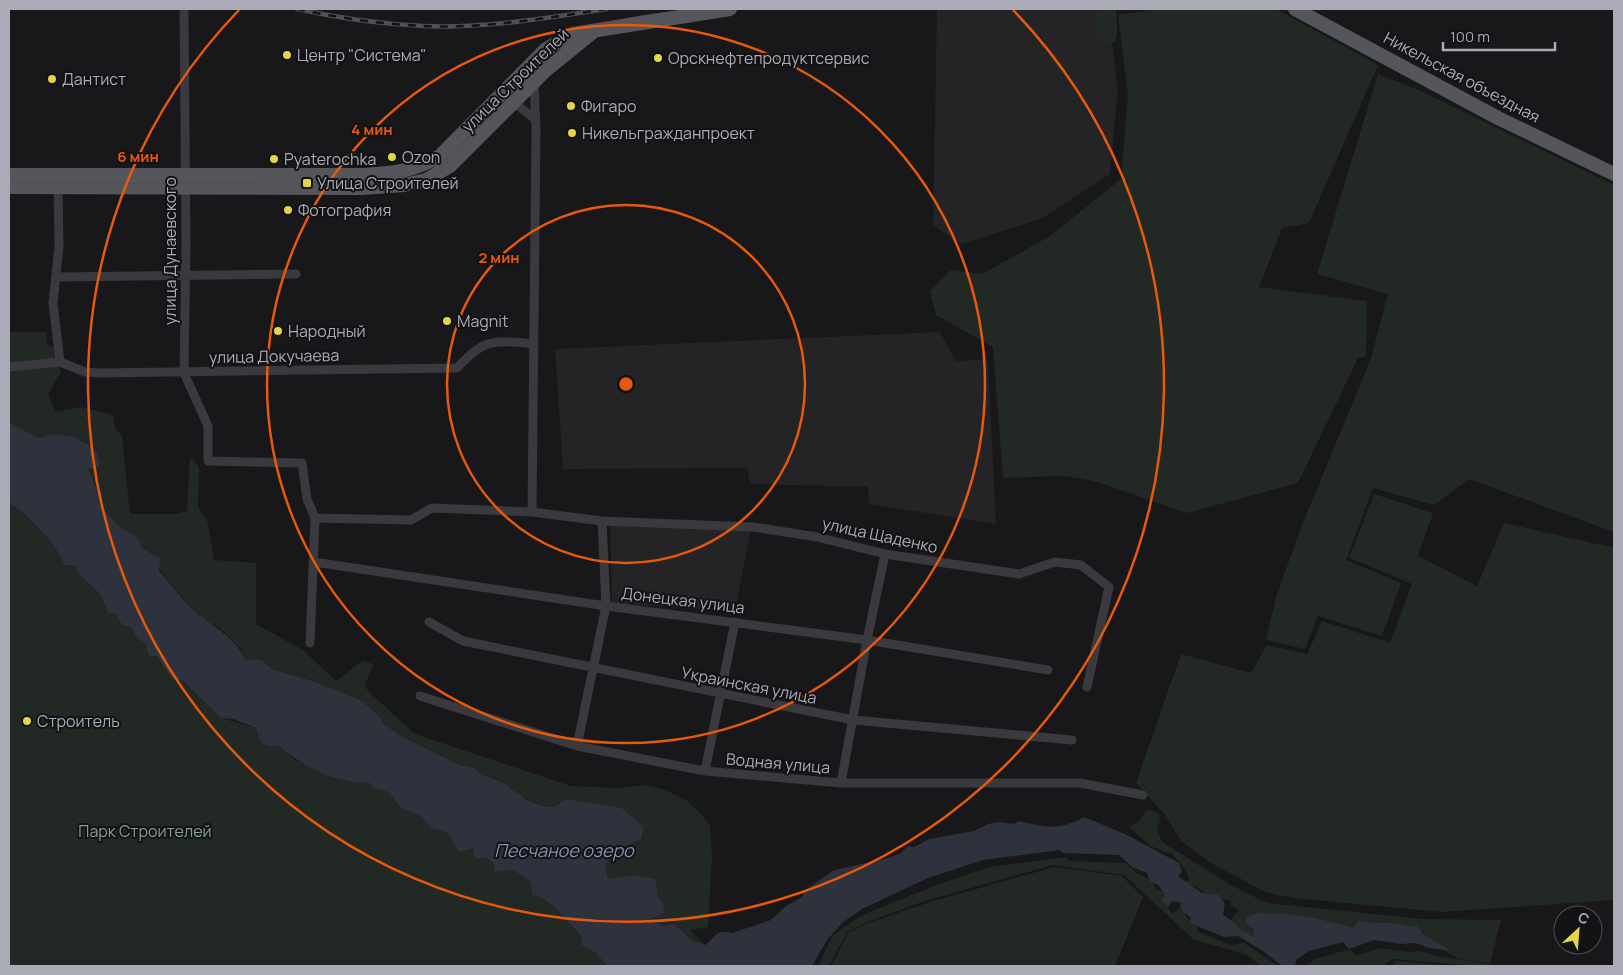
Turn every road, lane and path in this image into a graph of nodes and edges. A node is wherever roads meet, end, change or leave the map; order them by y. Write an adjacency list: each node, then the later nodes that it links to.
1 (184, 9): 10 (street, улица Дунаевского)
2 (730, 9): 4 (main road, улица Строителей)
3 (1295, 9): 7 (main road, Никельская объездная)
4 (530, 76): 5 (main road, улица Строителей); 6 (street)
5 (500, 108): 6 (street); 10 (main road, улица Строителей)
6 (535, 119): 15 (street)
7 (1614, 174)
8 (9, 175): 9 (main road, улица Строителей)
9 (58, 181): 10 (main road, улица Строителей); 11 (main road, улица Строителей); 14 (street)
10 (185, 181): 13 (street, улица Дунаевского)
11 (9, 187)
12 (296, 274): 13 (street)
13 (185, 276): 14 (street); 18 (street, улица Дунаевского)
14 (57, 277): 16 (street)
15 (533, 344): 18 (street, улица Докучаева); 19 (street)
16 (60, 362): 17 (street, улица Докучаева); 18 (street, улица Докучаева)
17 (9, 367)
18 (184, 373): 20 (street)
19 (532, 512): 20 (street, улица Щаденко); 21 (street, улица Щаденко)
20 (315, 518): 23 (street)
21 (602, 520): 22 (street, улица Щаденко); 24 (street)
22 (885, 554): 27 (street); 31 (street, улица Щаденко)
23 (314, 562): 24 (street, Донецкая улица); 28 (street)
24 (606, 606): 26 (street, Донецкая улица); 29 (street)
25 (429, 622): 29 (street, Украинская улица)
26 (735, 622): 27 (street, Донецкая улица); 32 (street)
27 (867, 640): 30 (street, Донецкая улица); 34 (street)
28 (310, 643)
29 (594, 669): 32 (street, Украинская улица); 36 (street)
30 (1048, 670)
31 (1087, 687)
32 (720, 695): 34 (street, Украинская улица); 37 (street)
33 (420, 696): 36 (street, Водная улица)
34 (853, 720): 35 (street, Украинская улица); 38 (street)
35 (1072, 740)
36 (577, 746): 37 (street, Водная улица)
37 (705, 771): 38 (street, Водная улица)
38 (842, 783): 39 (street, Водная улица)
39 (1143, 795)

